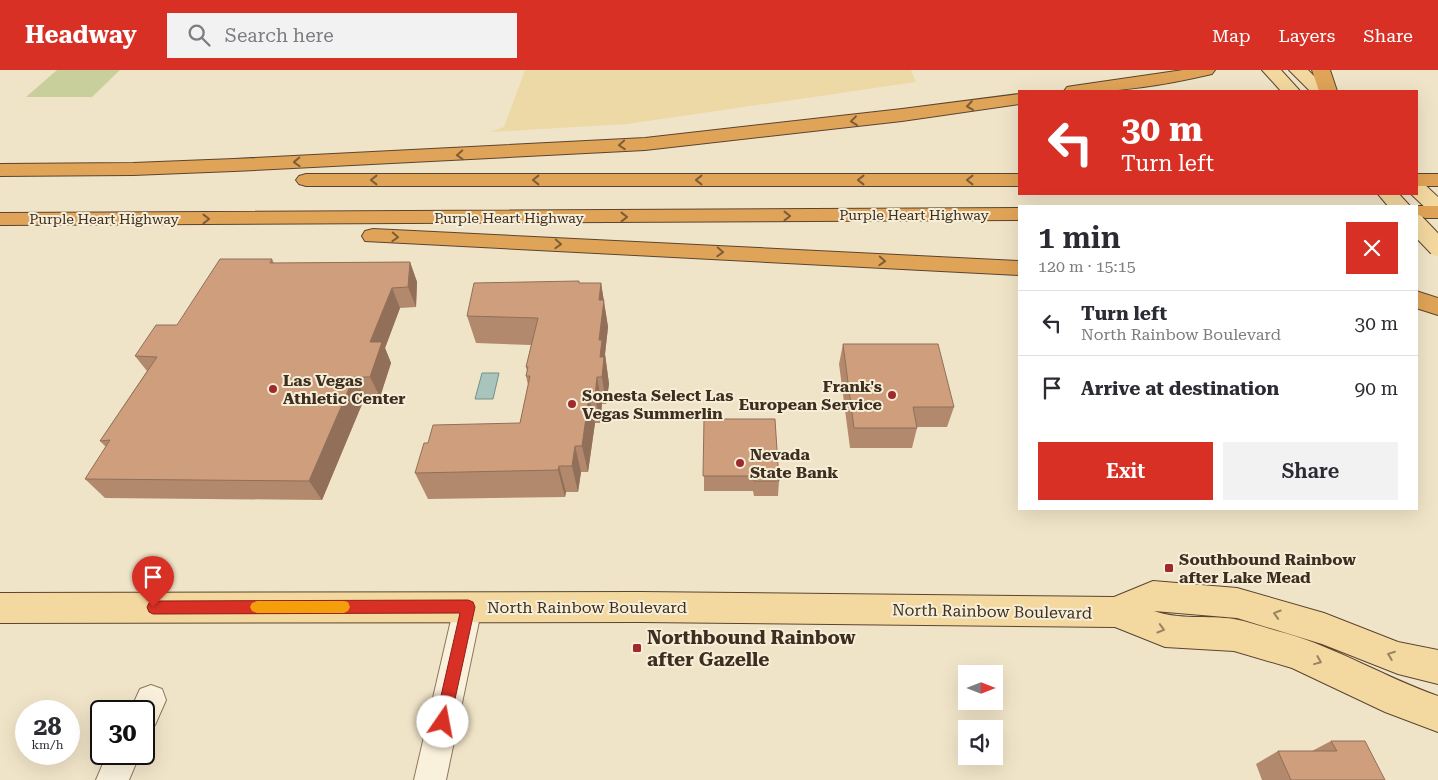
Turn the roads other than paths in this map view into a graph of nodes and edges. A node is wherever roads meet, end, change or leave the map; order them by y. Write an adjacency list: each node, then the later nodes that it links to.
1 (1206, 70): 5 (highway)
2 (1271, 70): 6 (main road)
3 (1298, 70): 7 (main road)
4 (1321, 70): 8 (highway)
5 (1080, 90)
6 (1290, 90)
7 (1319, 90)
8 (1328, 90)
9 (1018, 99): 10 (highway, one-way to 10)
10 (0, 170)
11 (0, 180): 12 (highway, one-way to 11)
12 (1018, 180)
13 (1418, 180): 14 (highway)
14 (1438, 180)
15 (1418, 189): 18 (main road)
16 (1389, 195): 17 (main road)
17 (1398, 205)
18 (1438, 211): 19 (highway)
19 (1418, 212)
20 (1018, 214): 22 (highway, Purple Heart Highway, one-way to 20)
21 (0, 219): 22 (highway, Purple Heart Highway, one-way to 22)
22 (261, 219): 27 (highway, one-way to 27)
23 (1418, 225): 24 (highway)
24 (1438, 226)
25 (1418, 227): 26 (main road, bridge)
26 (1438, 247)
27 (1018, 268)
28 (1418, 300): 29 (highway)
29 (1438, 307)
30 (468, 607): 31 (main road, North Rainbow Boulevard); 32 (main road, North Rainbow Boulevard); 37 (street)
31 (0, 608)
32 (1115, 612): 33 (main road, North Rainbow Boulevard, one-way to 32); 34 (main road, North Rainbow Boulevard, one-way to 34)
33 (1438, 668)
34 (1438, 714)
35 (119, 765): 36 (street)
36 (112, 780)
37 (430, 780)

